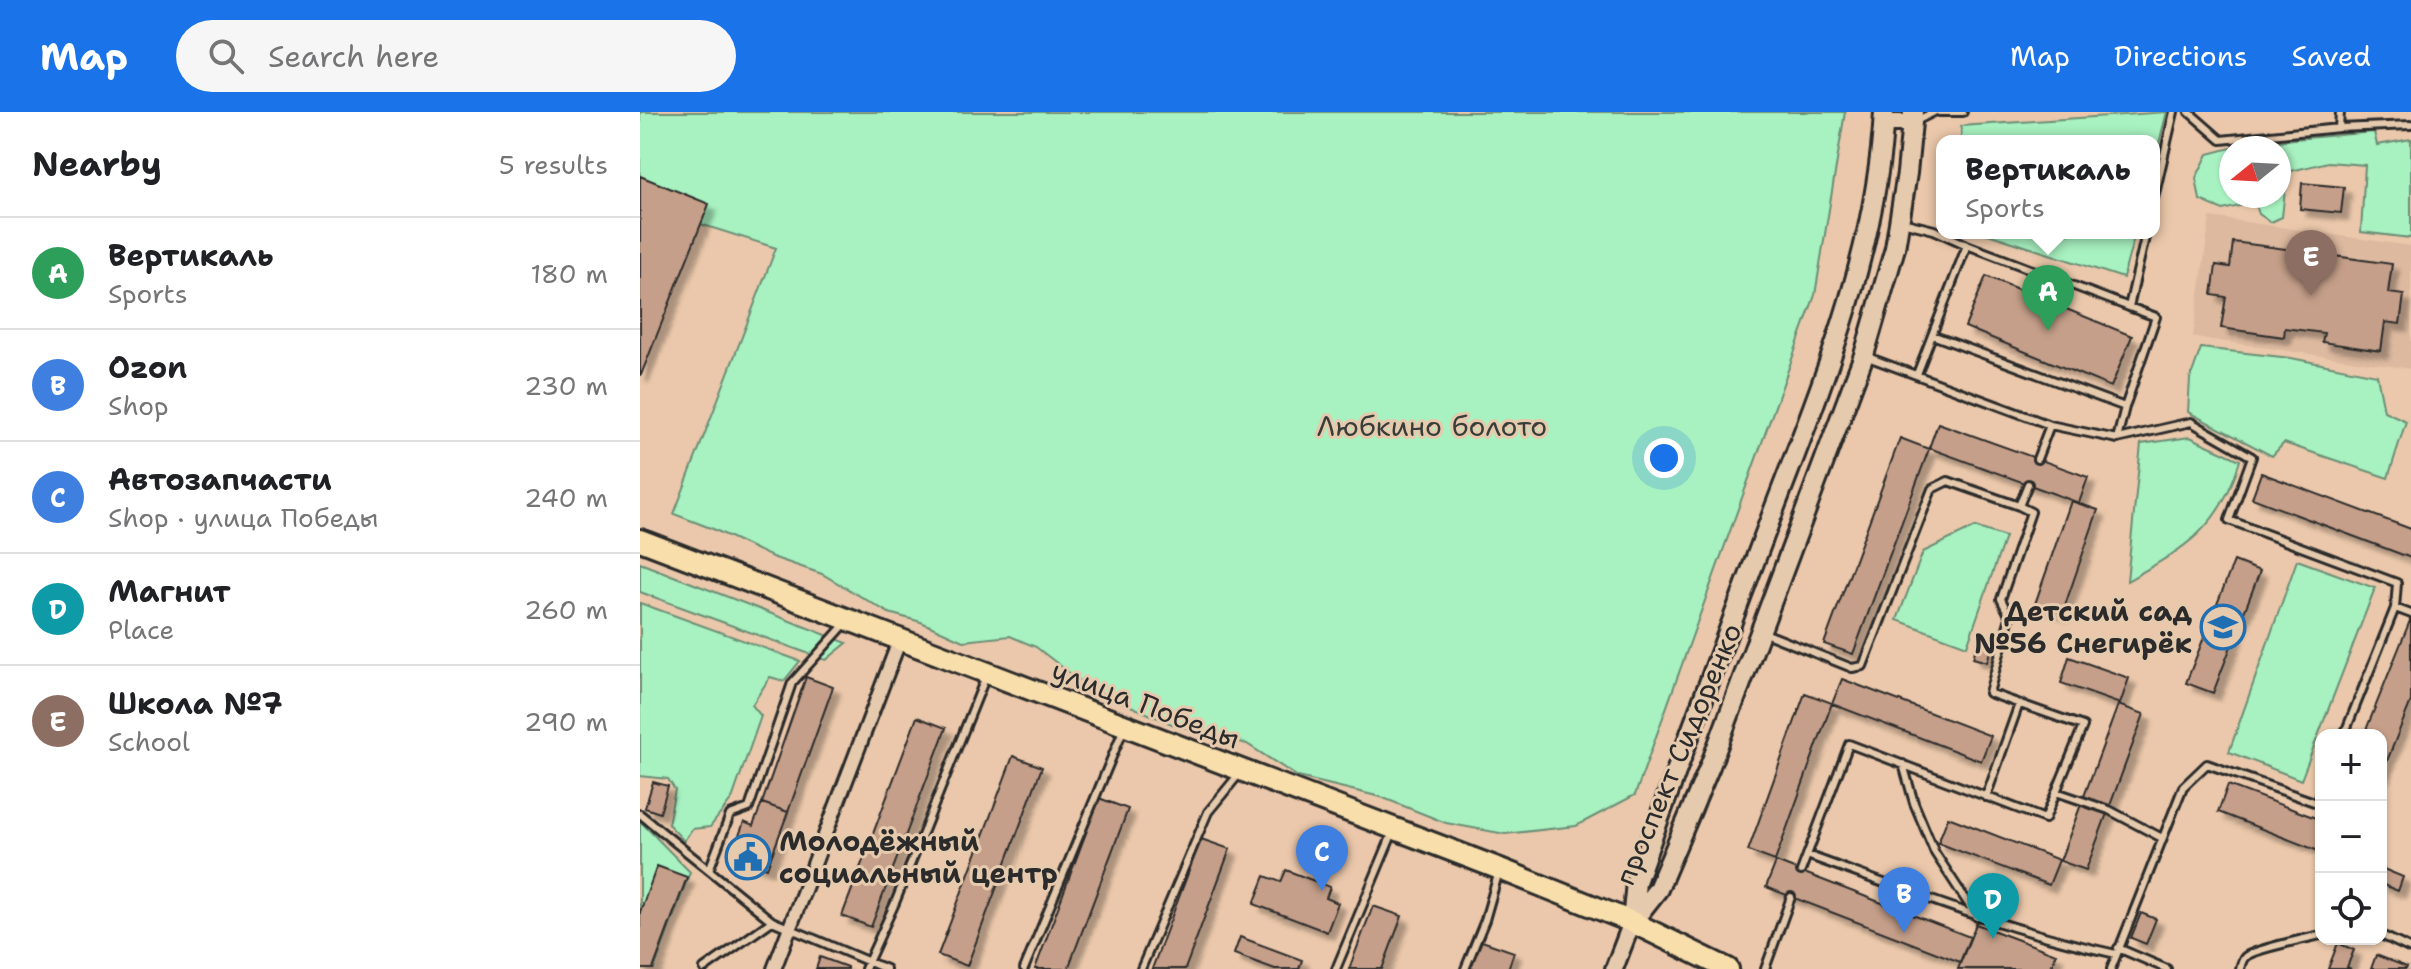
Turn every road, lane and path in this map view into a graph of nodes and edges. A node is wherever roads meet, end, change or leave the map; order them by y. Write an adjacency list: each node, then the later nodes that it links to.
1 (1937, 112): 2 (lane); 6 (lane)
2 (1963, 112)
3 (2174, 112): 10 (lane)
4 (2189, 112): 9 (lane)
5 (2340, 112): 9 (lane)
6 (1912, 117): 7 (street); 11 (main road, проспект Сидоренко)
7 (1884, 118): 51 (main road, проспект Сидоренко)
8 (2411, 125): 9 (lane)
9 (2339, 128)
10 (2160, 172)
11 (1900, 221): 12 (lane); 18 (main road, проспект Сидоренко)
12 (1936, 231)
13 (1954, 239): 15 (lane)
14 (2145, 239): 16 (lane)
15 (1967, 245): 16 (lane); 17 (lane)
16 (2129, 307): 20 (lane)
17 (1932, 335): 19 (lane); 20 (lane)
18 (1864, 355): 19 (lane); 30 (main road, проспект Сидоренко)
19 (1917, 374): 21 (lane)
20 (2125, 407): 22 (lane)
21 (2050, 425): 22 (lane); 23 (lane)
22 (2117, 439): 27 (lane)
23 (2037, 459)
24 (2028, 484): 25 (lane)
25 (2019, 506): 30 (lane); 33 (lane)
26 (640, 540): 29 (main road, улица Победы)
27 (2395, 608): 28 (lane); 35 (lane)
28 (2411, 614)
29 (849, 619): 31 (main road, улица Победы); 46 (lane)
30 (1761, 631): 51 (main road, проспект Сидоренко)
31 (900, 639): 32 (main road, улица Победы); 52 (street)
32 (988, 673): 34 (main road, улица Победы); 57 (lane)
33 (2019, 704): 38 (lane); 39 (lane)
34 (1125, 726): 37 (main road, улица Победы); 61 (lane)
35 (2346, 729)
36 (1903, 764): 39 (lane); 44 (lane); 49 (lane)
37 (1241, 771): 42 (main road, улица Победы); 62 (lane)
38 (2056, 792): 39 (lane); 43 (lane)
39 (1986, 797)
40 (2318, 801): 43 (lane)
41 (640, 814): 46 (lane)
42 (1395, 828): 45 (main road, улица Победы); 63 (lane)
43 (2162, 838): 56 (lane)
44 (1807, 855): 47 (lane); 49 (lane)
45 (1500, 869): 51 (main road, улица Победы); 64 (lane)
46 (709, 870): 50 (lane)
47 (1801, 871)
48 (1791, 897): 67 (lane)
49 (1977, 917): 56 (lane)
50 (772, 921): 52 (lane); 58 (lane)
51 (1632, 922): 65 (street); 66 (main road, улица Победы)
52 (790, 927): 57 (lane); 59 (street)
53 (2315, 937): 70 (lane)
54 (2387, 938): 55 (lane)
55 (2411, 949)
56 (2117, 951): 68 (lane); 69 (lane)
57 (866, 966): 60 (lane)
58 (704, 969)
59 (774, 969)
60 (886, 969)
61 (1024, 969)
62 (1141, 969)
63 (1336, 969)
64 (1465, 969)
65 (1614, 969)
66 (1728, 969)
67 (1765, 969)
68 (2111, 969)
69 (2167, 969)
70 (2240, 969)

